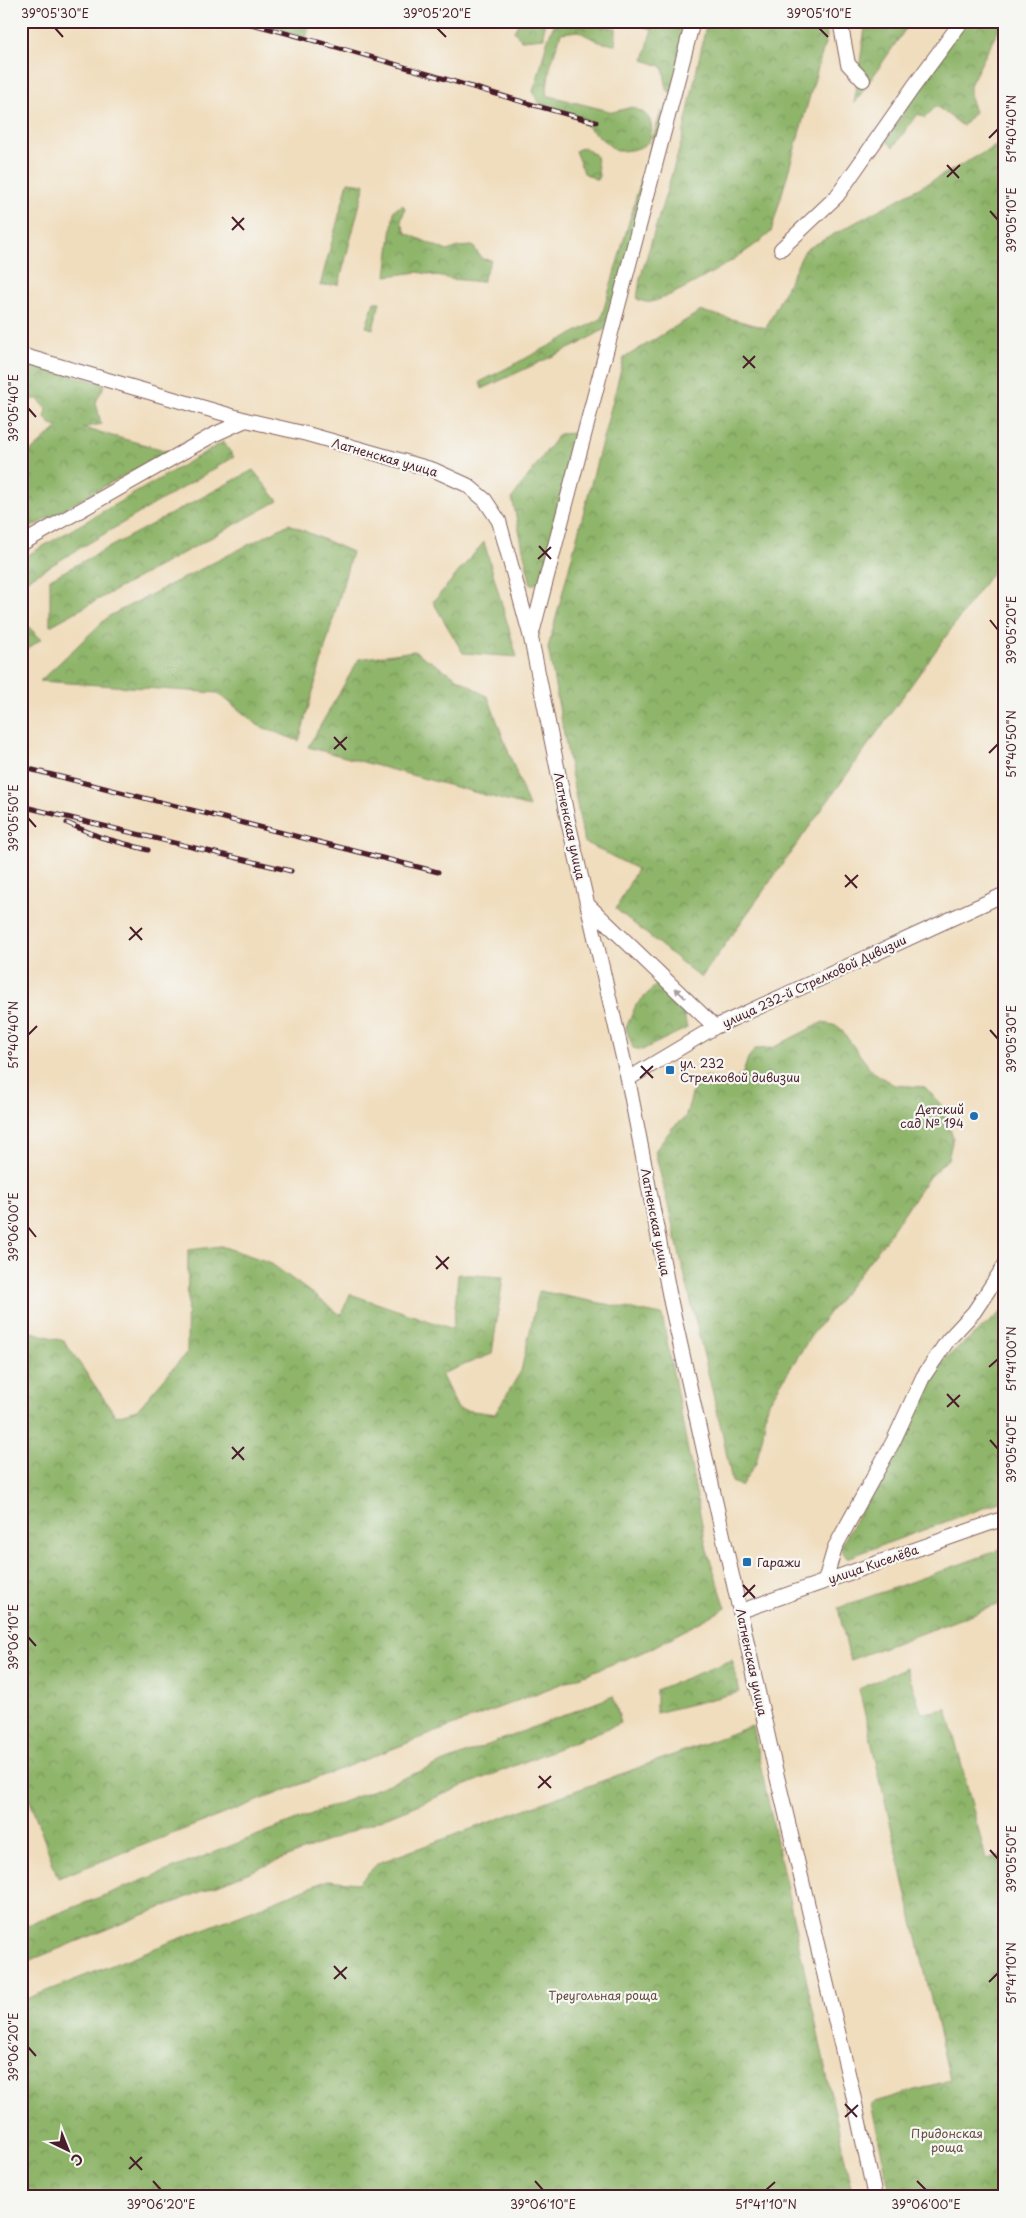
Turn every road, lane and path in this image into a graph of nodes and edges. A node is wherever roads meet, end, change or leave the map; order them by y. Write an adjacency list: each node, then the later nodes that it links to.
1 (692, 21): 9 (street)
2 (840, 21): 4 (street)
3 (962, 21): 5 (street)
4 (863, 80)
5 (781, 249)
6 (21, 355): 7 (street, Латненская улица)
7 (246, 420): 8 (street); 9 (street, Латненская улица)
8 (21, 544)
9 (531, 638): 11 (street, Латненская улица)
10 (1005, 894): 12 (street, улица 232-й Стрелковой Дивизии)
11 (587, 904): 12 (street, one-way to 11); 13 (street, Латненская улица)
12 (715, 1027): 13 (street, улица 232-й Стрелковой Дивизии)
13 (628, 1079): 17 (street, Латненская улица)
14 (1005, 1266): 16 (street)
15 (1005, 1518): 16 (street, улица Киселёва)
16 (825, 1581): 17 (street, улица Киселёва)
17 (741, 1611): 18 (street, Латненская улица)
18 (875, 2197)

